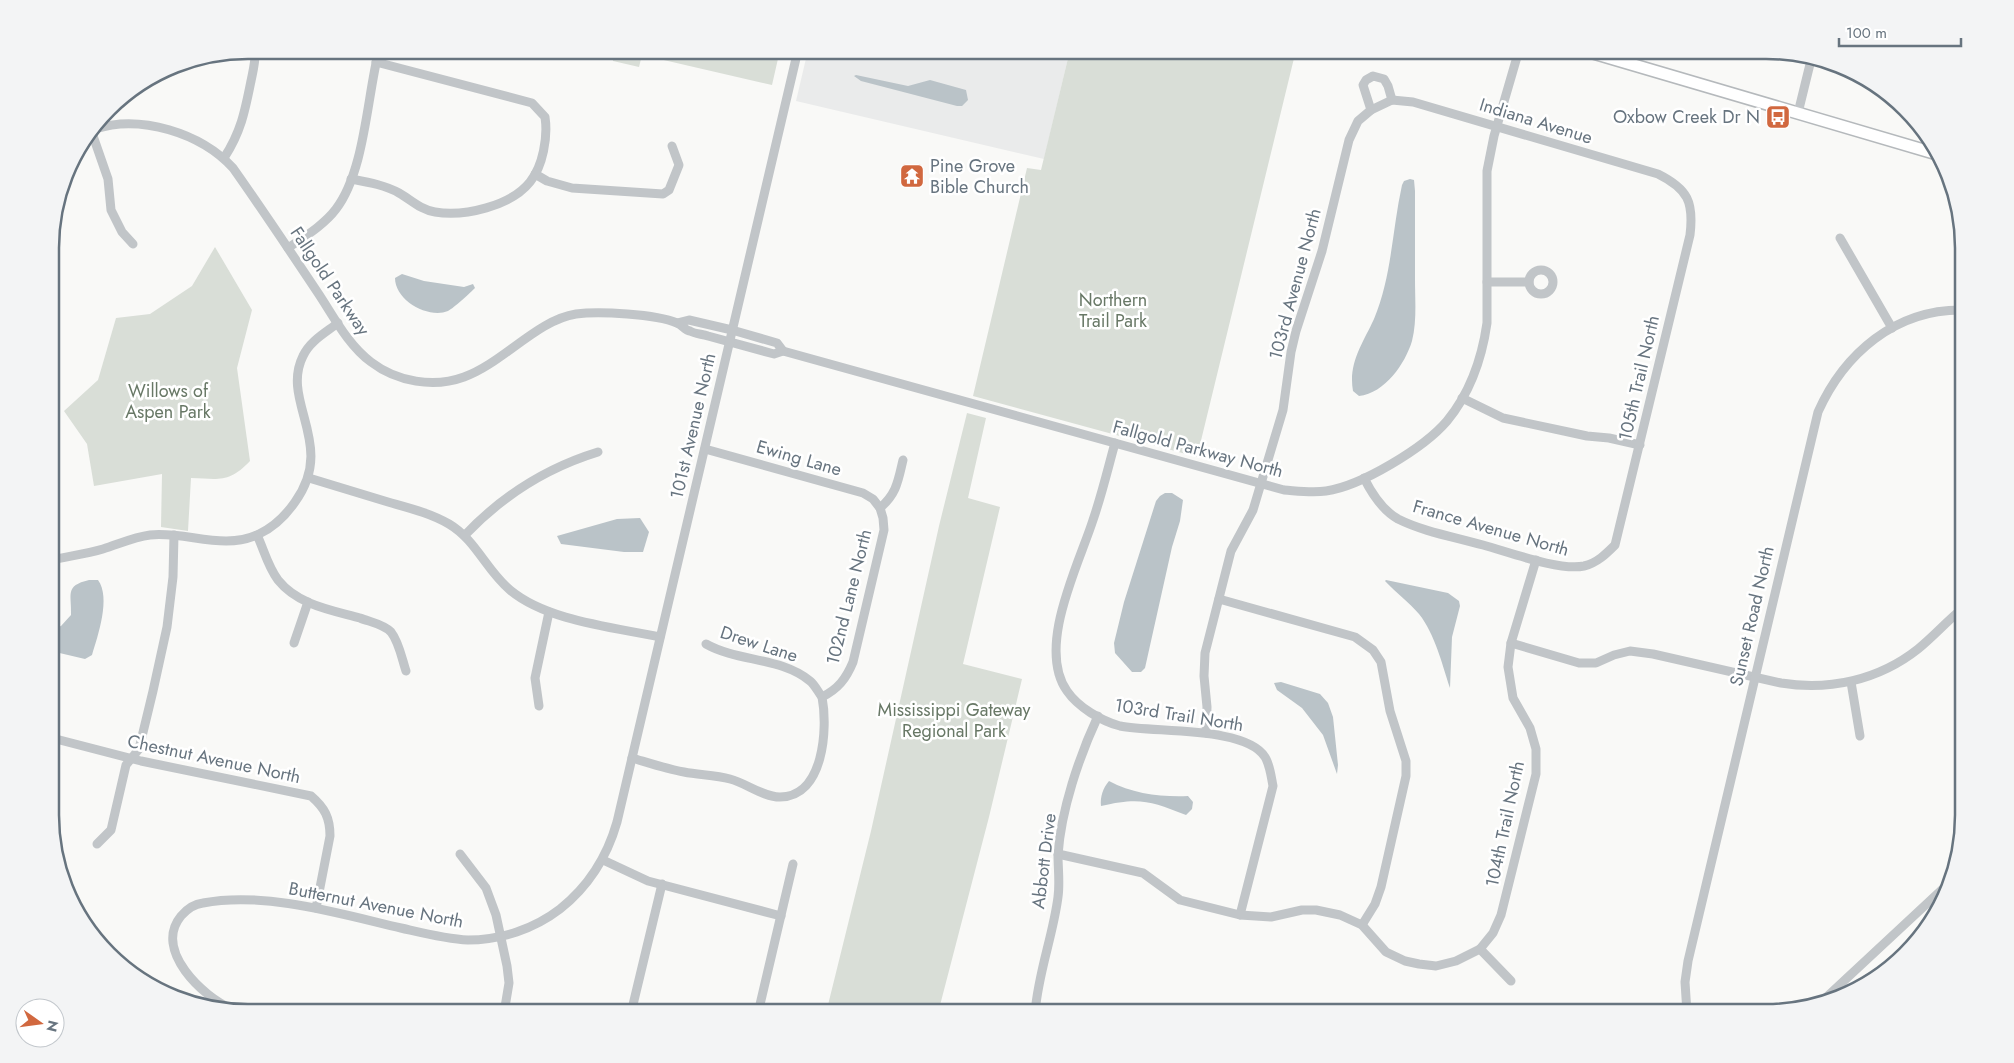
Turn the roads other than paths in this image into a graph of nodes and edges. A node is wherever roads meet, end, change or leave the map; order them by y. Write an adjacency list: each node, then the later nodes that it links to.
1 (253, 59): 16 (street)
2 (377, 59): 6 (street)
3 (796, 59): 29 (street, 101st Avenue North)
4 (1516, 59): 11 (street, Fallgold Parkway North)
5 (1613, 59): 10 (main road)
6 (376, 62): 17 (street); 18 (street)
7 (1810, 64): 10 (street)
8 (1392, 100): 9 (street); 9 (street); 11 (street, Indiana Avenue)
9 (1371, 110): 40 (street, 103rd Avenue North)
10 (1798, 113): 15 (main road)
11 (1497, 126): 19 (street, Indiana Avenue); 23 (street, Fallgold Parkway North)
12 (102, 128): 16 (street, Fallgold Parkway)
13 (94, 139): 21 (street)
14 (672, 146): 17 (street)
15 (1929, 152)
16 (224, 158): 22 (street, Fallgold Parkway)
17 (535, 174): 18 (street)
18 (351, 179): 22 (street)
19 (1686, 194): 34 (street, 105th Trail North)
20 (1840, 238): 28 (street)
21 (133, 244)
22 (288, 248): 26 (street, Fallgold Parkway)
23 (1487, 282): 24 (street); 32 (street, Fallgold Parkway North)
24 (1529, 282)
25 (1955, 311): 28 (street, Sunset Road North)
26 (338, 323): 27 (street, Fallgold Parkway); 38 (street)
27 (677, 323): 29 (street, Fallgold Parkway North); 30 (street, Fallgold Parkway North)
28 (1892, 328): 57 (street, Sunset Road North)
29 (732, 330): 30 (street, 101st Avenue North); 31 (street, Fallgold Parkway North)
30 (730, 341): 31 (street, Fallgold Parkway North); 35 (street, 101st Avenue North)
31 (783, 351): 33 (street, Fallgold Parkway North)
32 (1462, 398): 34 (street); 39 (street, Fallgold Parkway North)
33 (1115, 443): 40 (street, Fallgold Parkway North); 61 (street, 103rd Trail North)
34 (1640, 445): 47 (street, 105th Trail North)
35 (704, 449): 41 (street, Ewing Lane); 52 (street, 101st Avenue North)
36 (598, 452): 44 (street)
37 (903, 460): 41 (street, 102nd Lane North)
38 (309, 478): 43 (street); 44 (street)
39 (1364, 478): 40 (street, Fallgold Parkway North); 46 (street, France Avenue North)
40 (1262, 484): 48 (street, 103rd Avenue North)
41 (880, 508): 59 (street, 102nd Lane North)
42 (174, 535): 43 (street); 45 (street); 66 (street)
43 (257, 535): 49 (street)
44 (465, 535): 50 (street)
45 (59, 558)
46 (1536, 560): 47 (street, France Avenue North); 54 (street, 104th Trail North)
47 (1598, 561)
48 (1218, 599): 62 (street, 103rd Avenue North); 78 (street)
49 (308, 602): 53 (street); 56 (street)
50 (549, 612): 52 (street); 60 (street)
51 (1955, 615): 58 (street)
52 (660, 638): 65 (street, 101st Avenue North)
53 (294, 643)
54 (1511, 643): 57 (street); 80 (street, 104th Trail North)
55 (706, 644): 59 (street, Drew Lane)
56 (406, 671)
57 (1755, 677): 58 (street); 88 (street, Sunset Road North)
58 (1851, 682): 63 (street)
59 (822, 697): 65 (street)
60 (538, 706)
61 (1098, 716): 62 (street, 103rd Trail North); 70 (street, Abbott Drive)
62 (1206, 733): 76 (street, 103rd Trail North)
63 (1860, 736)
64 (59, 740): 66 (street, Chestnut Avenue North)
65 (632, 758): 67 (street, 101st Avenue North)
66 (132, 759): 68 (street); 75 (street, Chestnut Avenue North)
67 (620, 810): 71 (street, Butternut Avenue North)
68 (97, 844)
69 (460, 854): 79 (street)
70 (1058, 854): 76 (street); 87 (street, Abbott Drive)
71 (603, 860): 73 (street); 79 (street, Butternut Avenue North)
72 (793, 864): 77 (street)
73 (662, 884): 77 (street); 85 (street)
74 (1939, 892): 82 (street)
75 (316, 908): 79 (street, Butternut Avenue North); 83 (street, Butternut Avenue North)
76 (1240, 915): 78 (street)
77 (781, 916): 86 (street)
78 (1362, 926): 80 (street)
79 (500, 936): 84 (street)
80 (1480, 949): 81 (street)
81 (1511, 981)
82 (1831, 993)
83 (220, 1002)
84 (506, 1004)
85 (633, 1004)
86 (760, 1004)
87 (1036, 1004)
88 (1686, 1004)

